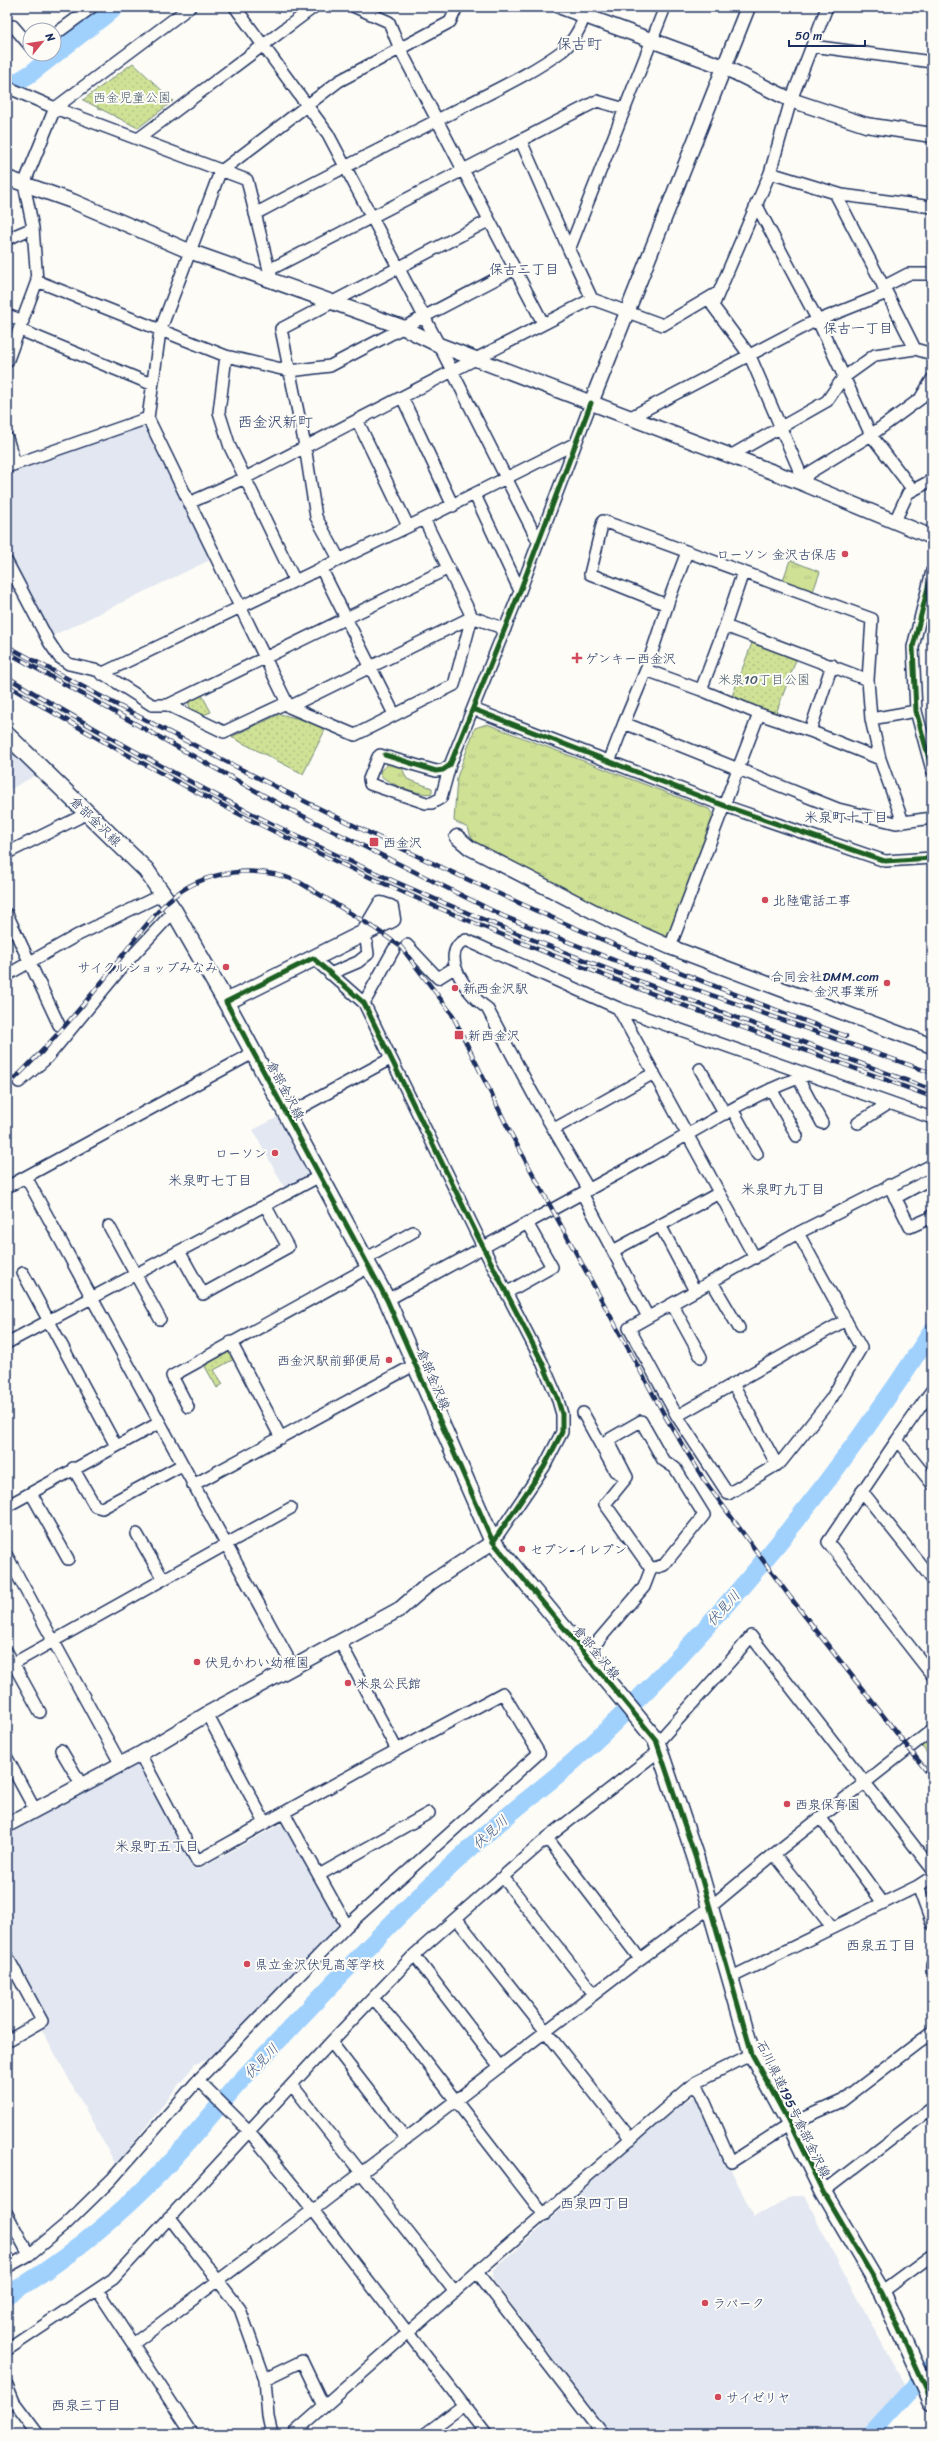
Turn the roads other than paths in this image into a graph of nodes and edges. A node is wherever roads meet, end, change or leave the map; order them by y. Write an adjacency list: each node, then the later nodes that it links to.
1 (92, 7): 13 (street)
2 (190, 7): 24 (street)
3 (235, 7): 16 (street)
4 (355, 7): 18 (street)
5 (456, 7): 18 (street)
6 (561, 7): 11 (street)
7 (666, 7): 15 (street)
8 (748, 7): 20 (street)
9 (827, 7): 17 (street)
10 (308, 9): 16 (street)
11 (584, 16): 15 (street); 26 (street)
12 (9, 25): 14 (street)
13 (62, 29)
14 (22, 38)
15 (652, 41): 20 (street); 25 (street)
16 (263, 44): 23 (street); 28 (street)
17 (812, 46): 19 (street); 22 (street)
18 (400, 49): 23 (street); 26 (street)
19 (932, 62)
20 (724, 68): 22 (street); 55 (street)
21 (7, 87): 24 (street)
22 (791, 100): 27 (street); 33 (street)
23 (308, 107): 30 (street); 32 (street)
24 (55, 108): 28 (street); 35 (street)
25 (625, 109): 29 (street); 44 (street)
26 (437, 120): 30 (street); 31 (street)
27 (932, 135)
28 (138, 139): 32 (street)
29 (521, 141): 31 (street); 44 (street)
30 (345, 166): 39 (street); 40 (street)
31 (461, 170): 40 (street); 41 (street)
32 (220, 172): 39 (street); 45 (street)
33 (770, 173): 36 (street); 37 (street)
34 (7, 178): 35 (street)
35 (24, 184): 42 (street); 45 (street)
36 (835, 193): 38 (street); 51 (street)
37 (756, 204): 52 (street); 58 (street)
38 (932, 207)
39 (255, 214): 49 (street)
40 (371, 216): 46 (street); 49 (street)
41 (488, 221): 46 (street); 47 (street)
42 (34, 228): 43 (street); 50 (street)
43 (7, 239)
44 (569, 250): 53 (street)
45 (189, 251): 49 (street); 62 (street)
46 (398, 267): 54 (street); 57 (street)
47 (513, 270): 57 (street); 59 (street)
48 (932, 274): 51 (street)
49 (271, 275): 54 (street)
50 (37, 281): 60 (street); 62 (street)
51 (885, 290): 58 (street); 64 (street)
52 (718, 292): 55 (street); 67 (street)
53 (592, 299): 55 (street); 59 (street)
54 (331, 303): 61 (street); 71 (street)
55 (627, 313): 76 (street)
56 (7, 315): 60 (street)
57 (424, 318): 61 (street); 63 (street)
58 (818, 321): 67 (street); 72 (street)
59 (543, 324): 68 (street)
60 (21, 326): 69 (street); 74 (street)
61 (402, 327): 63 (street); 71 (street)
62 (160, 331): 66 (street); 74 (street)
63 (439, 345): 68 (street); 70 (street)
64 (915, 349): 65 (street); 72 (street)
65 (932, 354)
66 (226, 356): 71 (street); 87 (street)
67 (750, 356): 78 (street); 80 (street)
68 (477, 358): 70 (street); 76 (street)
69 (7, 362)
70 (452, 370): 75 (street); 88 (street)
71 (290, 371): 84 (street)
72 (843, 378): 80 (street); 81 (street)
73 (932, 379): 81 (street)
74 (151, 384): 77 (street)
75 (402, 397): 79 (street); 94 (street)
76 (591, 403): 78 (street); 83 (street)
77 (148, 418): 86 (street); 93 (street)
78 (629, 418): 85 (street)
79 (357, 420): 84 (street); 97 (street)
80 (779, 428): 85 (street); 90 (street)
81 (871, 435): 90 (street); 91 (street)
82 (7, 438): 86 (street)
83 (576, 443): 88 (street); 99 (street)
84 (305, 446): 87 (street); 101 (street)
85 (730, 456): 90 (street)
86 (11, 465)
87 (245, 478): 93 (street); 107 (street)
88 (507, 479): 92 (street); 99 (street)
89 (932, 480): 91 (street)
90 (802, 483): 96 (street)
91 (914, 490): 96 (street)
92 (475, 494): 94 (street); 108 (street)
93 (189, 503): 110 (street)
94 (453, 506): 95 (street)
95 (424, 519): 97 (street); 104 (street)
96 (895, 521): 98 (street)
97 (408, 526): 101 (street)
98 (932, 537)
99 (538, 541): 108 (street)
100 (687, 552): 106 (street); 109 (street); 109 (street)
101 (339, 559): 103 (street)
102 (7, 562): 119 (street)
103 (321, 568): 107 (street); 111 (street)
104 (449, 568): 111 (street); 112 (street)
105 (932, 571): 125 (street)
106 (743, 572): 113 (street); 120 (street)
107 (295, 581): 110 (street)
108 (520, 591): 114 (street)
109 (668, 603): 118 (street)
110 (240, 610): 115 (street); 119 (street)
111 (347, 617): 115 (street); 116 (street)
112 (472, 617): 114 (street); 116 (street); 126 (street)
113 (725, 626): 117 (street); 121 (street)
114 (505, 629): 124 (street)
115 (264, 659): 122 (street); 123 (street)
116 (371, 665): 123 (street); 126 (street)
117 (832, 665): 120 (street); 130 (street)
118 (646, 670): 121 (street); 129 (street)
119 (101, 674): 122 (street)
120 (868, 680): 128 (street)
121 (700, 690): 127 (street)
122 (168, 705): 123 (street)
123 (288, 705): 126 (street)
124 (473, 709): 133 (street); 134 (street)
125 (916, 712): 128 (street); 136 (street)
126 (394, 714)
127 (759, 714): 130 (street); 135 (street)
128 (871, 719): 132 (street)
129 (624, 723): 133 (street); 135 (street)
130 (810, 731): 132 (street)
131 (7, 735): 138 (main road, 倉部金沢線)
132 (880, 759): 140 (street)
133 (609, 762): 137 (street)
134 (450, 765): 134 (street)
135 (739, 770): 137 (street); 140 (street)
136 (932, 770)
137 (725, 806): 143 (street); 149 (street)
138 (88, 813): 142 (street); 144 (main road, 倉部金沢線)
139 (932, 818): 140 (street)
140 (903, 822)
141 (457, 837): 149 (street)
142 (7, 853)
143 (932, 858)
144 (163, 894): 145 (main road, 倉部金沢線); 152 (street)
145 (174, 911): 156 (main road, 倉部金沢線); 166 (street)
146 (7, 914): 152 (street)
147 (365, 932): 151 (main road); 154 (street)
148 (408, 945): 153 (street)
149 (670, 948): 160 (street)
150 (394, 949): 157 (street)
151 (313, 958): 154 (street); 156 (main road)
152 (31, 962): 155 (street); 159 (street)
153 (454, 968): 158 (street); 174 (street)
154 (330, 974): 157 (street)
155 (7, 975)
156 (226, 1002): 161 (main road, 倉部金沢線)
157 (364, 1004): 162 (street)
158 (618, 1008): 164 (street); 165 (street)
159 (60, 1025)
160 (932, 1046)
161 (253, 1053): 170 (main road, 倉部金沢線); 180 (street)
162 (390, 1059): 170 (street); 194 (street)
163 (700, 1069): 169 (street)
164 (654, 1073): 174 (street); 175 (street)
165 (802, 1077): 167 (street); 168 (street); 172 (street)
166 (19, 1082)
167 (771, 1089): 169 (street); 176 (street)
168 (888, 1104): 171 (street); 173 (street)
169 (729, 1111): 175 (street); 177 (street)
170 (287, 1114): 179 (main road, 倉部金沢線)
171 (932, 1118)
172 (822, 1122)
173 (858, 1123)
174 (554, 1129): 184 (street)
175 (687, 1136): 184 (street); 185 (street)
176 (797, 1136)
177 (757, 1154)
178 (932, 1165): 182 (street)
179 (320, 1176): 187 (street); 198 (main road, 倉部金沢線)
180 (26, 1177): 183 (street); 204 (street)
181 (932, 1178): 186 (street)
182 (889, 1185): 186 (street); 193 (street)
183 (7, 1187)
184 (586, 1192): 189 (street); 196 (street)
185 (718, 1193): 190 (street); 197 (street)
186 (895, 1198): 188 (street)
187 (265, 1205): 195 (street); 195 (street)
188 (932, 1215)
189 (527, 1223): 194 (street); 203 (street)
190 (660, 1225): 196 (street); 202 (street)
191 (109, 1226): 200 (street)
192 (413, 1232): 198 (street)
193 (798, 1233): 197 (street); 210 (street)
194 (483, 1247): 203 (street); 205 (street)
195 (179, 1251): 200 (street)
196 (613, 1251): 207 (street)
197 (754, 1258): 201 (street)
198 (367, 1263): 205 (main road, 倉部金沢線); 212 (street)
199 (23, 1273): 209 (street)
200 (135, 1274): 204 (street); 208 (street)
201 (712, 1282): 202 (street); 211 (street)
202 (695, 1291): 206 (street)
203 (506, 1293): 236 (street)
204 (92, 1297): 209 (street); 221 (street)
205 (387, 1300): 215 (main road, 倉部金沢線)
206 (672, 1304): 207 (street); 214 (street)
207 (648, 1317): 220 (street)
208 (160, 1319)
209 (49, 1320): 213 (street); 224 (street)
210 (846, 1320): 216 (street); 226 (street)
211 (739, 1328)
212 (231, 1342): 218 (street); 222 (street)
213 (7, 1343)
214 (701, 1357)
215 (416, 1364): 222 (street); 236 (main road, 倉部金沢線)
216 (733, 1384): 220 (street); 226 (street)
217 (932, 1390): 223 (street)
218 (188, 1407)
219 (583, 1413): 228 (street)
220 (677, 1416): 226 (street)
221 (159, 1423): 224 (street); 225 (street)
222 (281, 1438): 230 (street)
223 (896, 1440): 229 (street); 231 (street)
224 (116, 1446): 227 (street)
225 (182, 1465): 227 (street); 230 (street)
226 (777, 1465)
227 (73, 1468): 232 (street)
228 (627, 1477): 240 (street); 240 (street)
229 (932, 1484)
230 (193, 1485): 237 (street)
231 (862, 1491): 242 (street); 249 (street)
232 (31, 1492): 233 (street); 239 (street)
233 (7, 1506)
234 (291, 1508): 237 (street)
235 (137, 1534): 241 (street)
236 (493, 1542): 244 (street); 246 (main road, 倉部金沢線)
237 (225, 1544): 241 (street); 248 (street)
238 (7, 1556): 243 (street)
239 (68, 1559)
240 (651, 1569): 246 (street)
241 (163, 1579): 243 (street)
242 (932, 1579)
243 (53, 1641): 247 (street); 258 (street)
244 (340, 1642): 248 (street); 255 (street)
245 (7, 1652): 247 (street)
246 (586, 1655): 253 (main road, 倉部金沢線)
247 (10, 1665): 250 (street)
248 (294, 1667): 251 (street)
249 (932, 1675)
250 (40, 1712)
251 (207, 1714): 256 (street); 265 (street)
252 (932, 1730): 259 (street)
253 (657, 1745): 259 (street); 267 (street); 275 (main road, 石川県道195号倉部金沢線)
254 (61, 1750): 260 (street)
255 (397, 1750): 262 (street); 278 (street)
256 (140, 1754): 258 (street); 265 (street)
257 (7, 1758): 261 (street)
258 (120, 1763): 260 (street)
259 (866, 1782): 264 (street); 269 (street)
260 (82, 1784): 261 (street)
261 (35, 1810): 266 (street)
262 (284, 1813): 265 (street); 270 (street)
263 (429, 1813): 270 (street)
264 (820, 1817): 268 (street); 274 (street)
265 (265, 1823)
266 (7, 1825)
267 (547, 1838): 271 (street); 281 (street)
268 (774, 1854): 275 (street); 279 (street)
269 (932, 1869)
270 (318, 1876): 278 (street)
271 (503, 1877): 276 (street); 286 (street)
272 (932, 1877): 273 (street)
273 (918, 1886): 274 (street); 277 (street)
274 (884, 1903): 279 (street)
275 (709, 1908): 281 (street); 285 (main road, 石川県道195号倉部金沢線)
276 (456, 1918): 280 (street); 288 (street)
277 (932, 1924)
278 (347, 1926): 294 (street)
279 (832, 1927): 285 (street)
280 (414, 1955): 287 (street); 293 (street)
281 (640, 1959): 286 (street)
282 (8, 1962): 290 (street)
283 (932, 1965): 284 (street)
284 (932, 1970)
285 (730, 1978): 292 (main road, 石川県道195号倉部金沢線)
286 (594, 1994): 288 (street)
287 (373, 1998): 291 (street); 297 (street)
288 (545, 2032): 293 (street); 302 (street)
289 (932, 2032): 299 (street)
290 (7, 2041)
291 (331, 2042): 296 (street); 301 (street)
292 (752, 2054): 295 (street); 299 (main road, 石川県道195号倉部金沢線)
293 (500, 2067): 297 (street)
294 (200, 2082): 300 (street); 309 (street)
295 (696, 2082): 299 (street); 302 (street)
296 (292, 2085): 300 (street); 303 (street)
297 (456, 2101): 301 (street); 307 (street)
298 (932, 2108): 304 (street)
299 (790, 2124): 304 (main road, 石川県道195号倉部金沢線)
300 (247, 2128): 305 (street); 308 (street)
301 (406, 2139): 303 (street)
302 (631, 2139): 307 (street)
303 (362, 2173): 305 (street); 315 (street)
304 (823, 2192): 316 (main road, 石川県道195号倉部金沢線)
305 (313, 2210): 313 (street); 317 (street)
306 (7, 2214): 309 (street)
307 (544, 2215): 312 (street)
308 (169, 2217): 313 (street); 314 (street)
309 (29, 2255): 311 (street)
310 (932, 2255): 316 (street)
311 (7, 2267)
312 (478, 2272): 315 (street); 331 (street)
313 (218, 2281): 318 (street); 320 (street)
314 (98, 2291): 318 (street); 319 (street)
315 (455, 2292): 317 (street)
316 (882, 2292): 322 (main road, 石川県道195号倉部金沢線)
317 (410, 2334): 323 (street); 324 (street)
318 (133, 2344): 326 (street)
319 (7, 2350)
320 (265, 2378): 324 (street); 327 (street)
321 (7, 2384): 325 (street)
322 (932, 2402)
323 (464, 2405): 329 (street); 330 (street)
324 (324, 2407): 328 (street)
325 (38, 2434)
326 (192, 2434)
327 (272, 2434)
328 (292, 2434)
329 (426, 2434)
330 (486, 2434)
331 (602, 2434)

